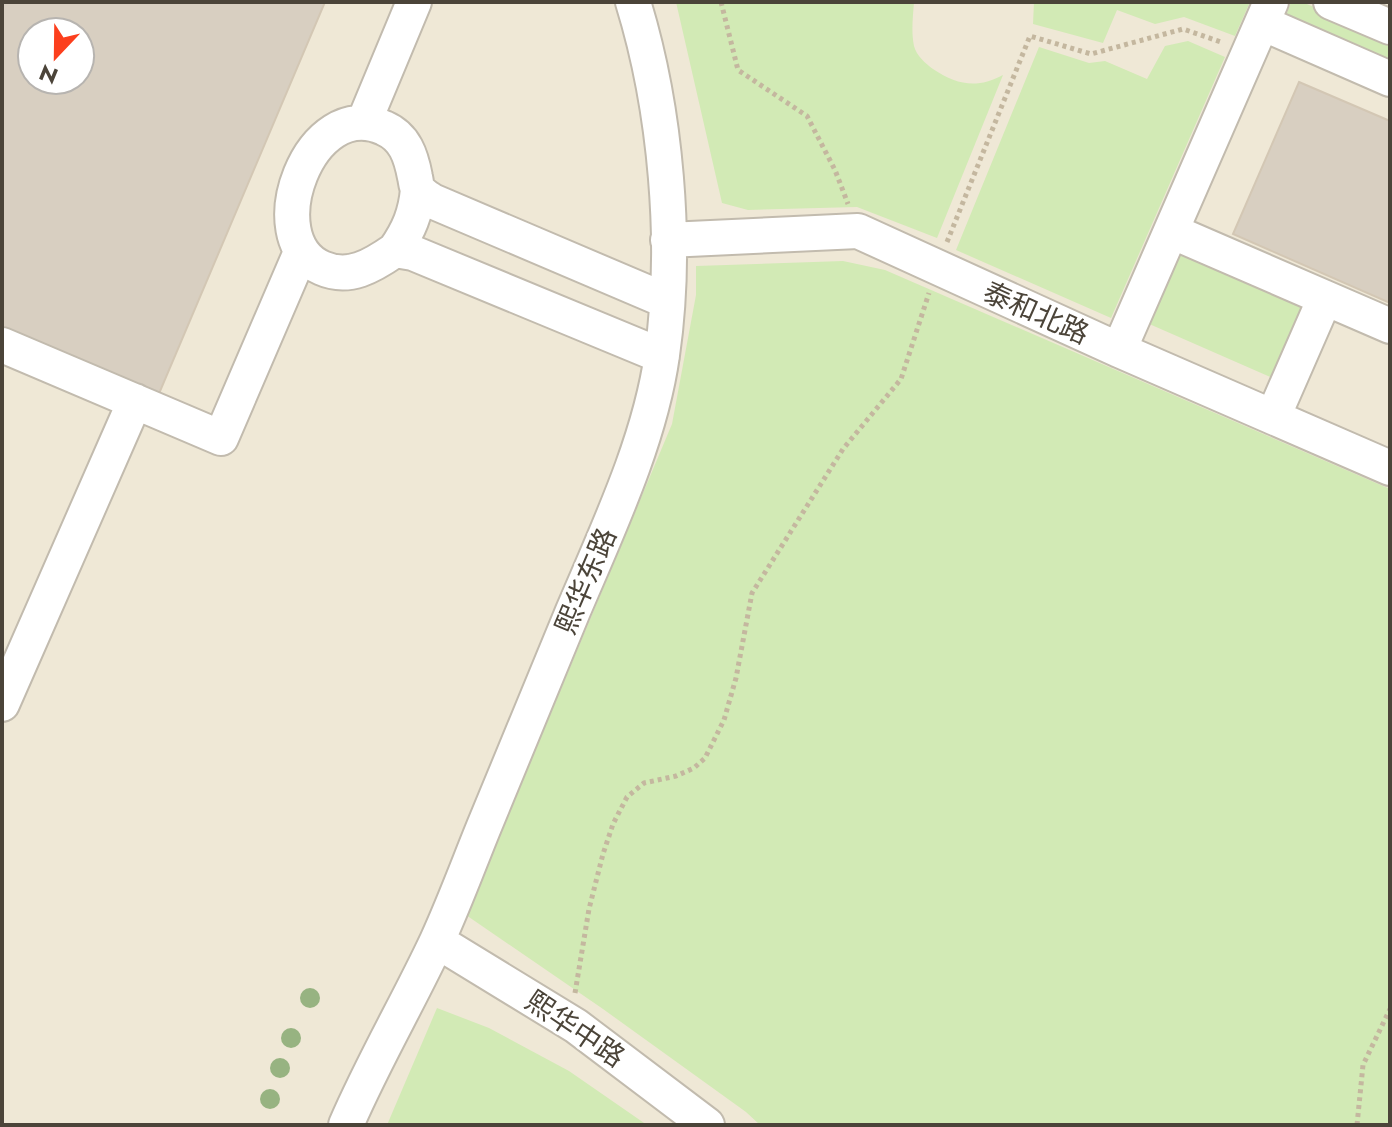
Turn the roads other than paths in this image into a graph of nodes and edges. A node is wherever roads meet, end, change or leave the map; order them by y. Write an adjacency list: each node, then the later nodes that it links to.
1 (414, 2): 7 (street)
2 (633, 2): 10 (street, 熙华东路)
3 (1331, 2): 5 (street)
4 (1261, 26): 6 (street); 9 (street)
5 (1390, 27)
6 (1390, 79)
7 (364, 122): 8 (street); 12 (street)
8 (418, 189): 11 (street); 14 (street)
9 (1171, 231): 13 (street); 17 (street)
10 (668, 240): 14 (street, 熙华东路); 17 (street, 泰和北路)
11 (395, 250): 12 (street); 18 (street)
12 (301, 252): 19 (street)
13 (1325, 298): 15 (street); 20 (street)
14 (667, 301): 18 (street, 熙华东路)
15 (1390, 326)
16 (2, 345): 19 (street)
17 (1119, 350): 20 (street, 泰和北路)
18 (662, 356): 23 (street, 熙华东路)
19 (135, 401): 22 (street)
20 (1273, 417): 21 (street, 泰和北路)
21 (1390, 468)
22 (2, 704)
23 (437, 941): 24 (street, 熙华东路); 25 (street, 熙华中路)
24 (346, 1125)
25 (707, 1125)

